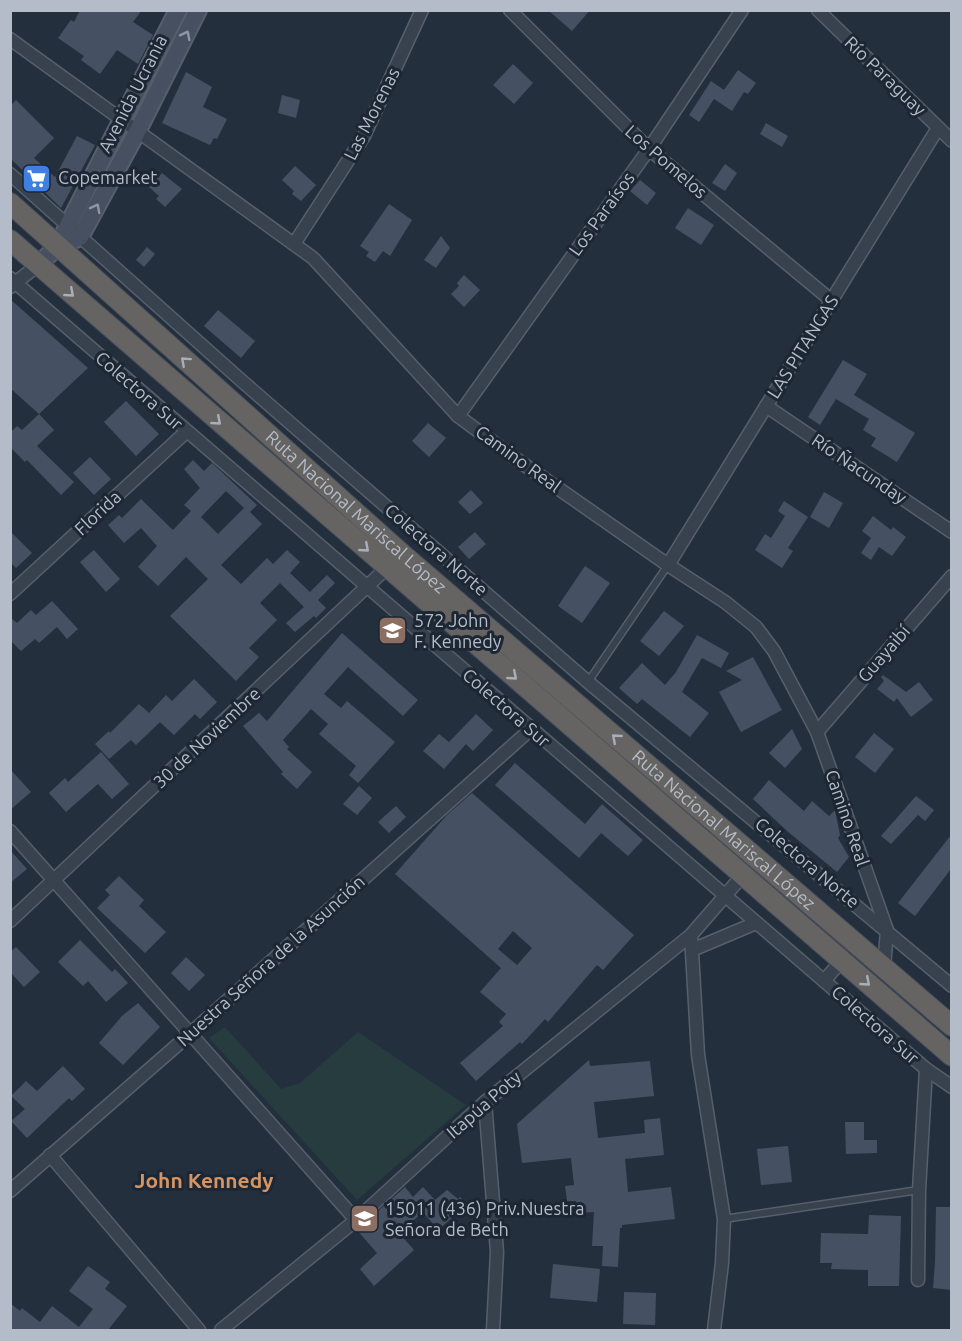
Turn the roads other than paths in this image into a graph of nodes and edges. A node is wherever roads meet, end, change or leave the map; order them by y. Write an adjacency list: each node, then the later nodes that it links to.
1 (178, 10): 8 (main road, Avenida Ucrania)
2 (198, 10): 10 (main road, Avenida Ucrania, one-way to 2)
3 (422, 10): 17 (street, Las Morenas)
4 (510, 10): 12 (street, Los Pomelos)
5 (742, 10): 12 (street, Los Paraísos)
6 (818, 10): 9 (street, Río Paraguay)
7 (10, 39): 8 (street, Camino Real)
8 (122, 121): 10 (street, Camino Real); 15 (main road, Avenida Ucrania)
9 (938, 128): 11 (street, Río Paraguay); 21 (street, LAS PITANGAS)
10 (137, 132): 15 (main road, Avenida Ucrania, one-way to 10); 17 (street, Camino Real)
11 (951, 141)
12 (648, 149): 21 (street, Los Pomelos); 23 (street, Los Paraísos)
13 (10, 174): 15 (street, Colectora Norte)
14 (10, 203): 18 (highway, Ruta Nacional Mariscal López)
15 (74, 232): 18 (main road); 31 (street, Colectora Norte)
16 (10, 240): 19 (highway, Ruta Nacional Mariscal López)
17 (294, 244): 23 (street, Camino Real)
18 (57, 247): 19 (main road); 26 (highway, Ruta Nacional Mariscal López, one-way to 18)
19 (38, 266): 20 (street); 26 (highway, Ruta Nacional Mariscal López, one-way to 26)
20 (12, 282): 24 (street, Colectora Sur)
21 (832, 302): 22 (street, LAS PITANGAS)
22 (766, 406): 25 (street, Río Ñacunday); 27 (street, LAS PITANGAS)
23 (458, 416): 27 (street, Camino Real)
24 (186, 432): 29 (street, Colectora Sur); 30 (street, Florida)
25 (951, 532)
26 (395, 561): 29 (street, 30 de Noviembre); 35 (highway, Ruta Nacional Mariscal López, one-way to 35); 44 (highway, Ruta Nacional Mariscal López, one-way to 26)
27 (668, 565): 31 (lane); 33 (street, Camino Real)
28 (951, 576): 33 (street, Guayaibí)
29 (366, 587): 32 (street, Colectora Sur); 36 (street, 30 de Noviembre)
30 (10, 594)
31 (588, 682): 40 (street, Colectora Norte)
32 (531, 729): 37 (street, Colectora Sur); 48 (street, Nuestra Señora de la Asunción)
33 (817, 732): 40 (street, Camino Real)
34 (10, 831): 36 (street)
35 (743, 875): 37 (street, Itapúa Poty); 43 (highway, Ruta Nacional Mariscal López)
36 (54, 881): 38 (street, 30 de Noviembre); 48 (street)
37 (725, 897): 39 (street, Colectora Sur); 41 (street, Itapúa Poty)
38 (10, 921)
39 (756, 923): 42 (street); 45 (street, Colectora Sur)
40 (887, 930): 44 (street, Camino Real); 46 (street, Colectora Norte)
41 (691, 934): 42 (street); 52 (street, Itapúa Poty)
42 (692, 950): 56 (street)
43 (842, 960): 45 (street); 49 (highway, Ruta Nacional Mariscal López, one-way to 49)
44 (884, 968): 47 (highway, Ruta Nacional Mariscal López)
45 (824, 981): 50 (street, Colectora Sur)
46 (951, 986)
47 (951, 1026)
48 (191, 1033): 53 (street, Nuestra Señora de la Asunción); 57 (street)
49 (951, 1056)
50 (926, 1070): 51 (street, Colectora Sur); 54 (street)
51 (951, 1087)
52 (485, 1102): 57 (street, Itapúa Poty); 61 (street)
53 (50, 1155): 55 (street, Nuestra Señora de la Asunción); 59 (street)
54 (919, 1190): 56 (lane); 58 (street)
55 (10, 1191)
56 (724, 1219): 62 (street)
57 (356, 1220): 60 (street, Itapúa Poty)
58 (918, 1280)
59 (199, 1330)
60 (221, 1330)
61 (493, 1330)
62 (714, 1330)

